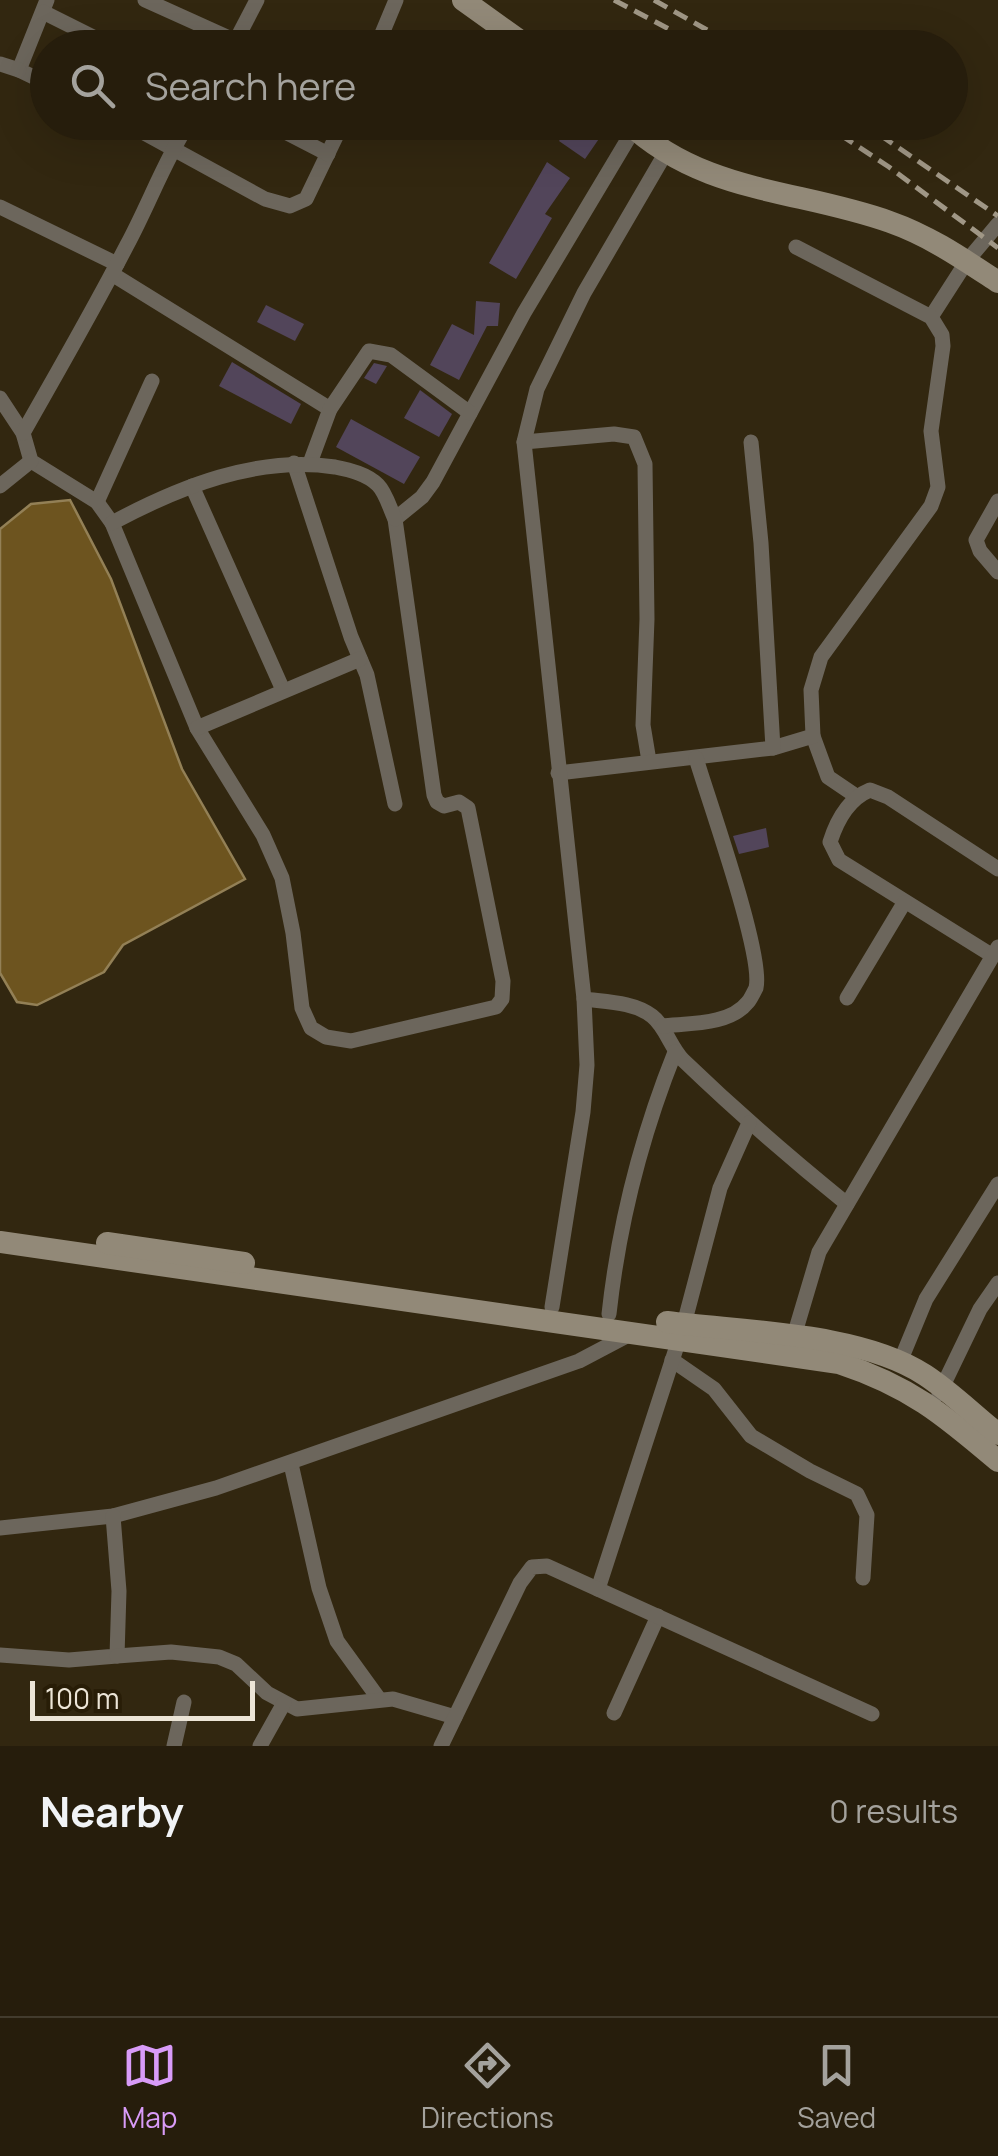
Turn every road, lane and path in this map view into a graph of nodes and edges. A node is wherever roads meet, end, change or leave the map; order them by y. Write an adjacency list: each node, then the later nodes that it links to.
1 (145, 0): 8 (street)
2 (257, 0): 9 (street)
3 (396, 0): 10 (street)
4 (463, 0): 11 (main road)
5 (45, 6): 6 (street); 7 (street)
6 (35, 30)
7 (86, 30)
8 (206, 30)
9 (241, 30)
10 (384, 30)
11 (505, 30)
12 (30, 43): 14 (street)
13 (0, 64): 14 (street)
14 (19, 70): 15 (street)
15 (30, 75)
16 (160, 140): 22 (street)
17 (178, 140): 22 (street)
18 (301, 140): 23 (street)
19 (334, 140): 23 (street)
20 (623, 140): 35 (street)
21 (648, 140): 24 (main road)
22 (174, 147): 23 (street); 29 (street)
23 (328, 154)
24 (665, 154): 28 (main road); 37 (street)
25 (0, 208): 29 (street)
26 (998, 224): 28 (street)
27 (796, 247): 31 (street)
28 (967, 261): 30 (main road); 31 (street)
29 (115, 269): 34 (street); 36 (street)
30 (998, 282)
31 (932, 317): 51 (street)
32 (152, 381): 44 (street)
33 (0, 398): 36 (street)
34 (330, 409): 35 (street); 40 (street)
35 (470, 413): 45 (street)
36 (22, 433): 39 (street)
37 (524, 442): 54 (street); 55 (street)
38 (751, 442): 52 (street)
39 (31, 461): 41 (street); 44 (street)
40 (302, 463): 42 (street); 45 (street); 48 (street)
41 (0, 486)
42 (192, 486): 46 (street); 49 (street)
43 (998, 501): 47 (street)
44 (97, 502): 46 (street)
45 (395, 520): 50 (street)
46 (112, 523): 50 (street)
47 (998, 572)
48 (360, 659): 49 (street); 57 (street)
49 (283, 690): 50 (street)
50 (197, 728)
51 (813, 736): 52 (street); 56 (street)
52 (773, 748): 53 (street)
53 (696, 758): 54 (street); 63 (street)
54 (649, 761): 55 (street)
55 (558, 772): 62 (street)
56 (856, 796): 58 (street); 59 (street)
57 (395, 804)
58 (998, 869)
59 (904, 903): 60 (street); 61 (street)
60 (995, 951): 67 (street)
61 (847, 998)
62 (584, 999): 63 (street); 71 (street)
63 (662, 1026): 64 (street)
64 (675, 1052): 65 (street); 72 (street)
65 (749, 1123): 67 (street); 75 (street)
66 (998, 1184): 76 (street)
67 (847, 1204): 74 (street)
68 (0, 1228): 71 (main road)
69 (0, 1242): 73 (main road)
70 (998, 1283): 77 (street)
71 (552, 1307): 72 (main road)
72 (610, 1314): 75 (main road)
73 (634, 1332): 75 (main road); 80 (street)
74 (794, 1336): 75 (main road); 76 (main road)
75 (678, 1341): 77 (main road); 83 (street); 84 (street)
76 (900, 1362): 77 (main road)
77 (938, 1398): 78 (main road); 79 (main road)
78 (998, 1434)
79 (998, 1461)
80 (292, 1464): 81 (street); 88 (street)
81 (113, 1516): 82 (street); 87 (street)
82 (0, 1528)
83 (864, 1578)
84 (598, 1590): 85 (street); 93 (street)
85 (658, 1616): 91 (street); 92 (street)
86 (0, 1655): 87 (street)
87 (117, 1656): 90 (street)
88 (379, 1699): 90 (street); 93 (street)
89 (184, 1702): 94 (street)
90 (284, 1703): 95 (street)
91 (614, 1713)
92 (872, 1714)
93 (455, 1717): 96 (street)
94 (174, 1746)
95 (260, 1746)
96 (440, 1746)

